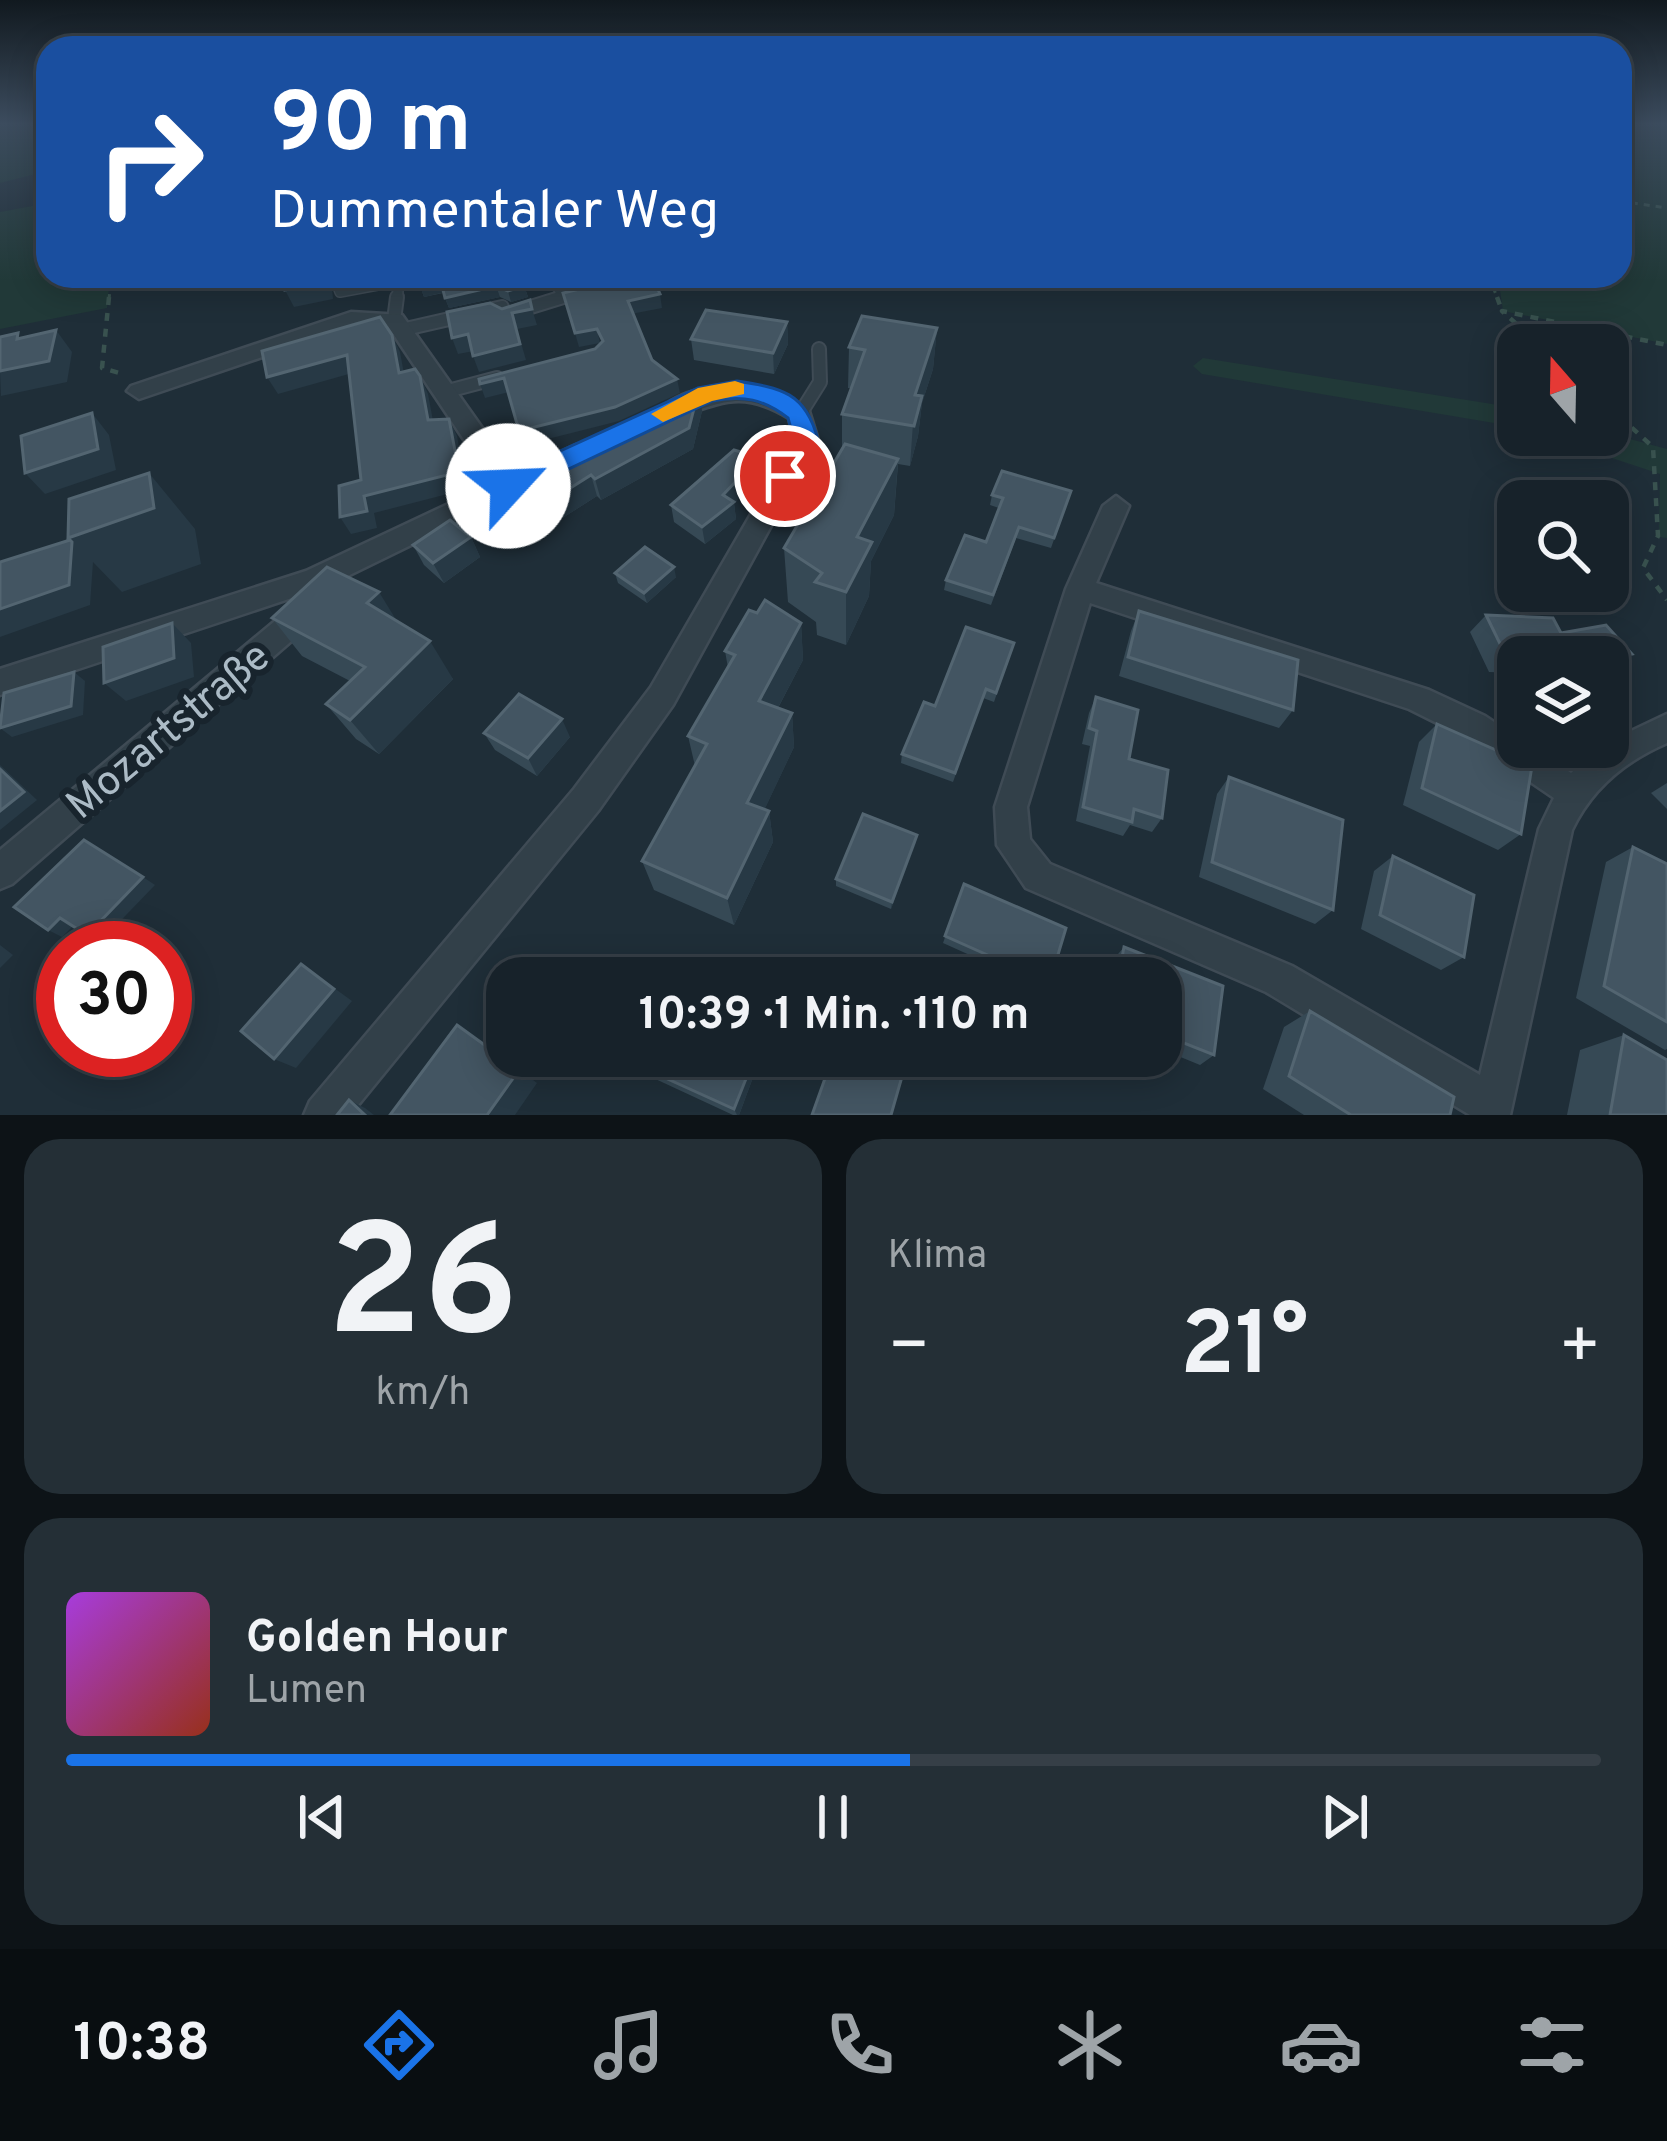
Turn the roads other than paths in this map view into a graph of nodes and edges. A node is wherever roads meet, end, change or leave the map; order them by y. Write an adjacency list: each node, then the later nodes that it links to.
1 (399, 288): 3 (lane)
2 (558, 288): 3 (lane)
3 (398, 325): 6 (street); 7 (street)
4 (819, 349): 8 (lane)
5 (509, 375): 7 (lane)
6 (149, 387)
7 (444, 392): 11 (street)
8 (800, 414): 9 (street); 20 (street)
9 (647, 422)
10 (608, 440): 11 (street)
11 (508, 486): 13 (street)
12 (1116, 506): 14 (street)
13 (315, 579): 15 (street); 18 (street, Mozartstraße)
14 (1080, 589): 17 (street); 19 (street)
15 (0, 682)
16 (1667, 728): 17 (street)
17 (1572, 792): 19 (street)
18 (0, 872)
19 (1491, 1110)
20 (324, 1115)

